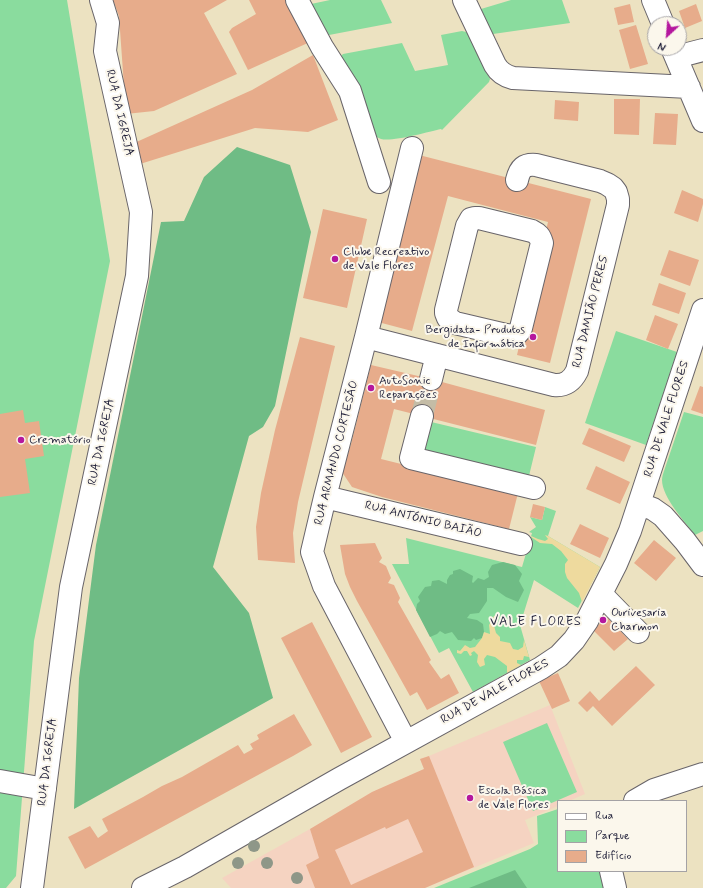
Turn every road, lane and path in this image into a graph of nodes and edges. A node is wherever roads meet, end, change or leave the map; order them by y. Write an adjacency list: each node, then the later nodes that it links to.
1 (101, 0): 30 (street, RUA DA IGREJA)
2 (297, 0): 13 (street)
3 (464, 0): 9 (street)
4 (653, 0): 5 (street)
5 (660, 16)
6 (703, 50): 7 (street)
7 (687, 52)
8 (675, 56): 9 (street)
9 (689, 88): 10 (street)
10 (703, 121)
11 (412, 148): 16 (street, RUA ARMANDO CORTESÃO)
12 (516, 180): 17 (street, RUA DAMIÃO PERES)
13 (379, 182)
14 (507, 218): 14 (street)
15 (703, 310): 22 (street, RUA DE VALE FLORES)
16 (366, 337): 17 (street, RUA DAMIÃO PERES); 21 (street, RUA ARMANDO CORTESÃO)
17 (437, 355): 18 (street)
18 (431, 379)
19 (422, 416): 20 (street)
20 (534, 488)
21 (325, 497): 23 (street, RUA ANTÓNIO BAIÃO); 27 (street, RUA ARMANDO CORTESÃO)
22 (640, 504): 24 (street); 25 (street, RUA DE VALE FLORES)
23 (521, 544)
24 (703, 565)
25 (601, 594): 26 (street); 27 (street, RUA DE VALE FLORES)
26 (638, 632)
27 (406, 742): 34 (street, RUA DE VALE FLORES)
28 (703, 774): 31 (street)
29 (0, 781): 30 (street)
30 (45, 789): 33 (street, RUA DA IGREJA)
31 (637, 800)
32 (611, 872): 35 (street)
33 (32, 888)
34 (143, 888)
35 (615, 888)

